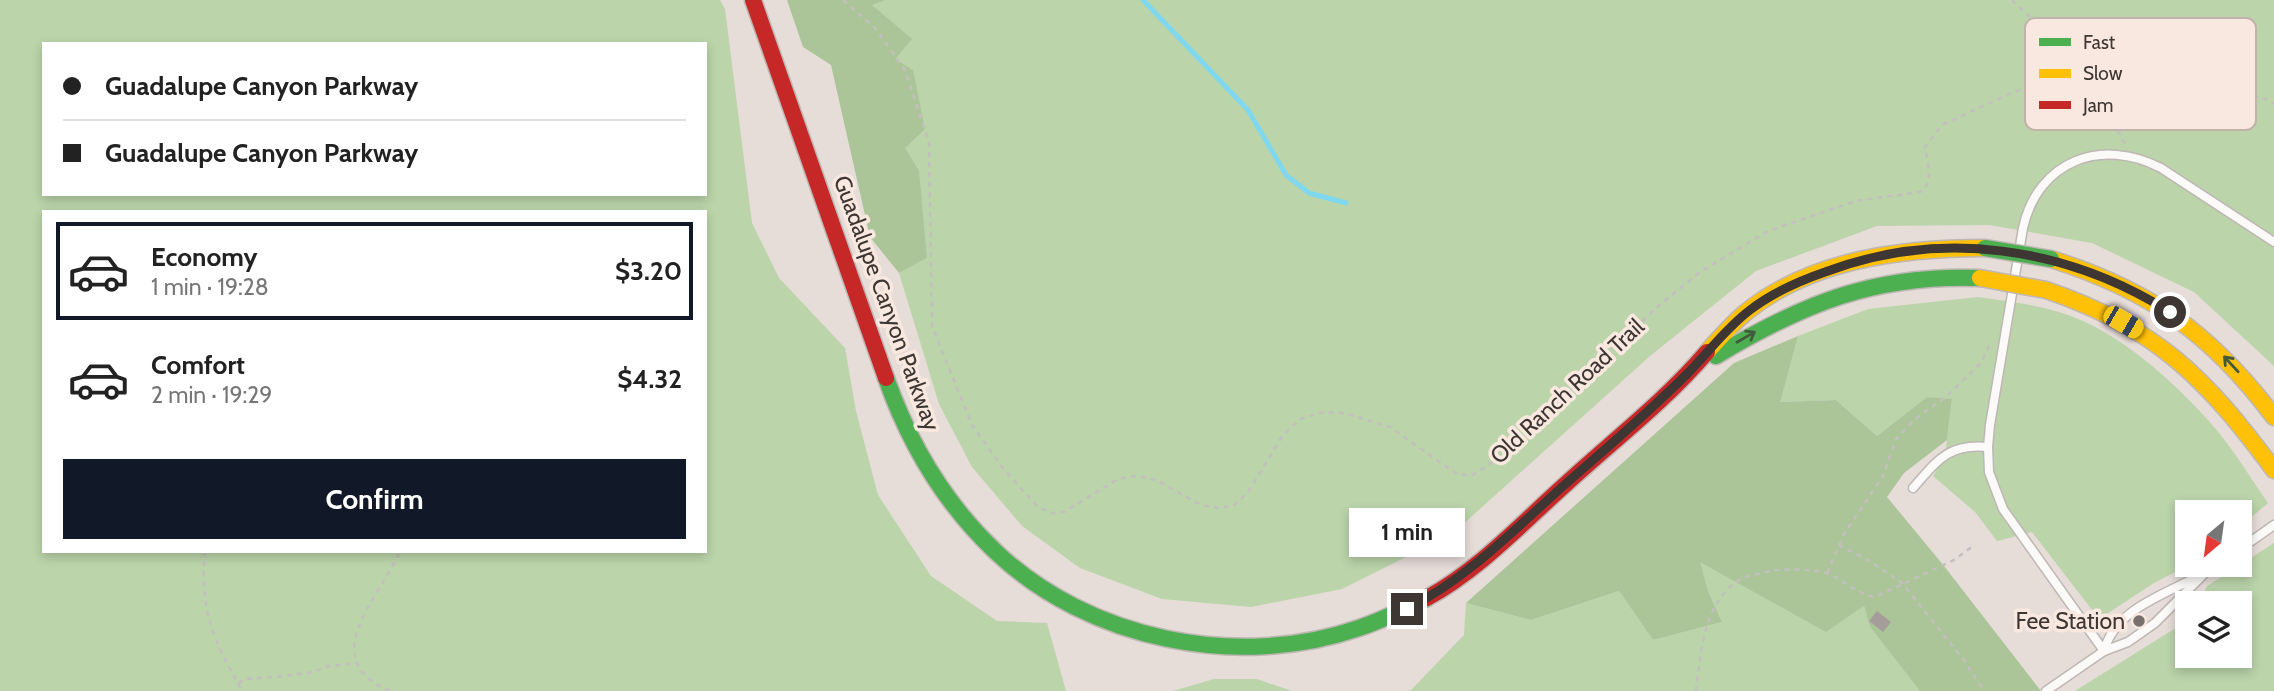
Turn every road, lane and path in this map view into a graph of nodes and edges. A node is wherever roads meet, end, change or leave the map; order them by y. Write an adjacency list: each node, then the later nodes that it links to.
1 (753, 0): 12 (main road, Guadalupe Canyon Parkway)
2 (843, 0): 5 (path, Old Ranch Road Trail)
3 (2012, 0): 4 (path)
4 (2031, 18)
5 (2025, 88)
6 (2256, 96): 7 (path)
7 (2274, 104)
8 (2118, 130): 9 (path)
9 (2130, 156): 10 (lane); 14 (lane)
10 (2274, 242)
11 (1992, 340): 19 (path)
12 (1688, 373): 13 (main road, Guadalupe Canyon Parkway, one-way to 12, bridge); 15 (main road, Guadalupe Canyon Parkway, one-way to 15, bridge)
13 (2274, 417)
14 (1987, 447): 16 (lane); 27 (lane)
15 (2274, 470)
16 (1913, 488)
17 (2274, 524): 18 (lane)
18 (2252, 540)
19 (1839, 545): 23 (path); 26 (path)
20 (1973, 546): 26 (path)
21 (205, 553): 29 (path)
22 (399, 553): 28 (path)
23 (1827, 573): 26 (path); 32 (path)
24 (2196, 578): 27 (lane)
25 (2200, 578): 27 (lane)
26 (1902, 583): 33 (path)
27 (2104, 651): 34 (lane)
28 (357, 663): 29 (path); 31 (path)
29 (238, 683): 30 (path)
30 (242, 691)
31 (390, 691)
32 (1696, 691)
33 (1984, 691)
34 (2046, 691)

